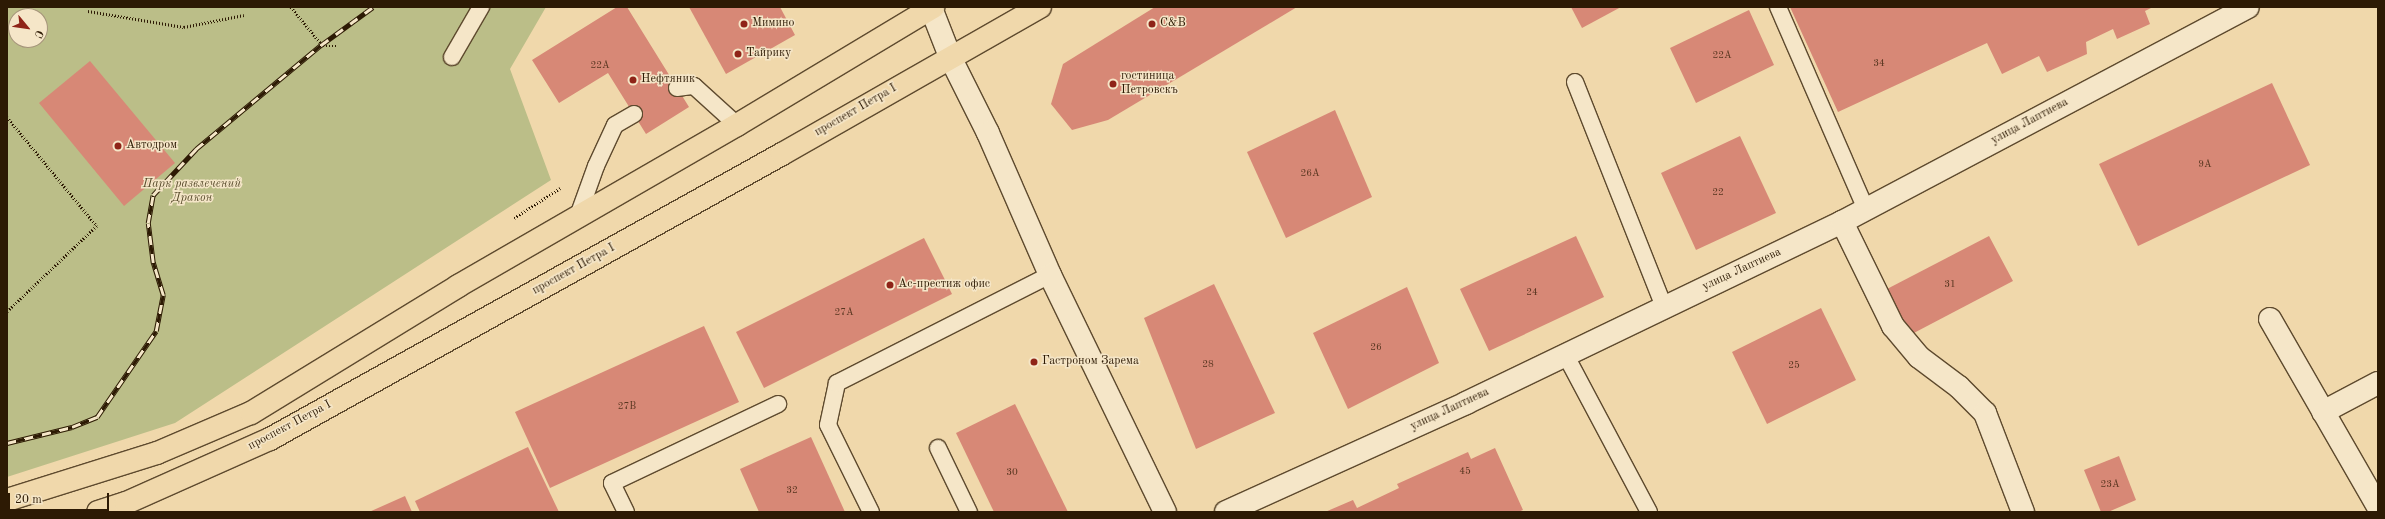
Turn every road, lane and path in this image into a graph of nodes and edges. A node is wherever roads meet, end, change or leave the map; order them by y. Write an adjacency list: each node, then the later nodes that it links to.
1 (291, 7): 9 (path)
2 (481, 7): 10 (lane)
3 (932, 7): 11 (street); 16 (main road)
4 (1040, 7): 11 (main road, проспект Петра I)
5 (1778, 7): 18 (lane)
6 (2248, 7): 18 (street, улица Лаптиева)
7 (88, 11): 8 (path)
8 (244, 15)
9 (338, 46)
10 (452, 57)
11 (950, 59): 22 (street); 33 (main road, проспект Петра I)
12 (1575, 82): 23 (lane)
13 (677, 88): 16 (lane)
14 (634, 114): 17 (lane)
15 (7, 117): 24 (path)
16 (737, 125): 19 (main road)
17 (596, 166): 19 (lane); 20 (path)
18 (1866, 210): 21 (street, улица Лаптиева)
19 (578, 216): 31 (main road)
20 (511, 220)
21 (1842, 222): 23 (street, улица Лаптиева); 40 (street)
22 (1050, 275): 35 (lane); 37 (street)
23 (1664, 307): 26 (street, улица Лаптиева)
24 (7, 312)
25 (2270, 320): 29 (street)
26 (1565, 354): 38 (street, улица Лаптиева); 39 (lane)
27 (2378, 382): 29 (street)
28 (778, 404): 34 (lane)
29 (2323, 412): 32 (street)
30 (938, 448): 36 (lane)
31 (7, 500)
32 (2378, 507)
33 (98, 512)
34 (626, 512)
35 (871, 512)
36 (969, 512)
37 (1165, 512)
38 (1226, 512)
39 (1648, 512)
40 (2023, 512)

